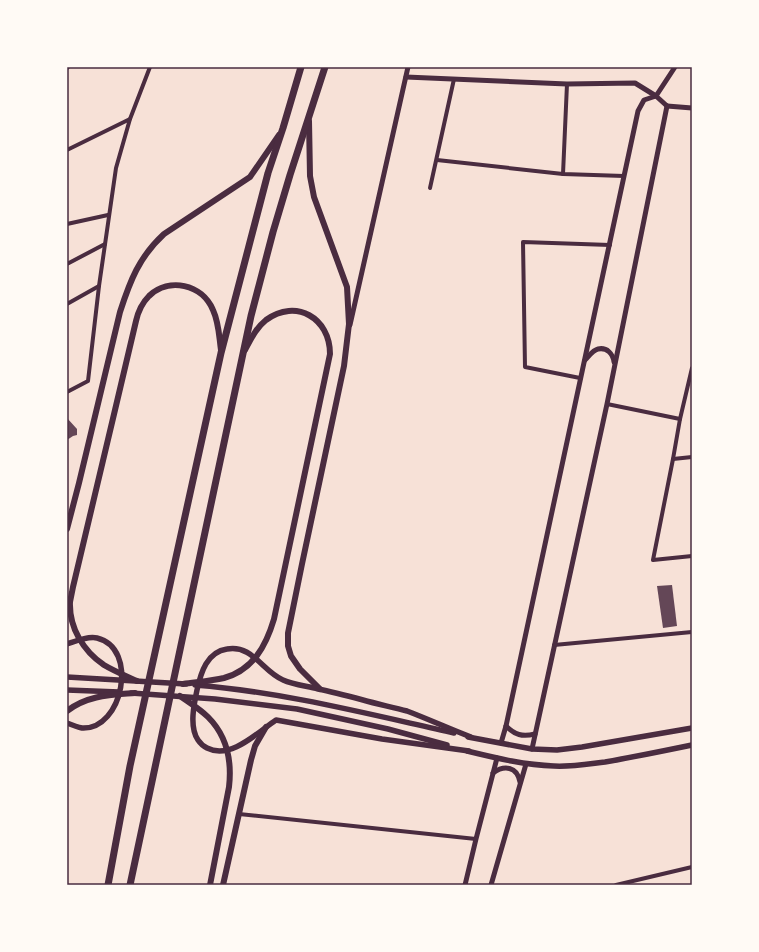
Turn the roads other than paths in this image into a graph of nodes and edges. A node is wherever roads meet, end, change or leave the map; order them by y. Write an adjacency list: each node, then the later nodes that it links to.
1 (150, 67): 13 (street)
2 (301, 67): 14 (highway)
3 (325, 67): 12 (highway)
4 (408, 67): 6 (street)
5 (676, 67): 9 (street)
6 (406, 77): 7 (street); 27 (street)
7 (454, 79): 8 (street); 16 (street)
8 (567, 84): 9 (street); 17 (street)
9 (656, 96): 10 (street); 18 (street)
10 (667, 106): 11 (street); 31 (street)
11 (692, 108)
12 (309, 116): 27 (main road); 29 (highway)
13 (130, 119): 15 (street); 20 (street)
14 (283, 128): 28 (highway); 39 (main road)
15 (67, 150)
16 (437, 160): 17 (street); 19 (street)
17 (563, 174): 18 (street)
18 (624, 176): 23 (street)
19 (430, 188)
20 (108, 215): 21 (street); 22 (street)
21 (67, 224)
22 (104, 244): 24 (street); 25 (street)
23 (610, 245): 30 (street); 33 (street)
24 (67, 264)
25 (99, 286): 26 (street); 34 (street)
26 (67, 304)
27 (349, 331): 47 (main road)
28 (221, 353): 45 (main road); 69 (highway)
29 (242, 355): 46 (main road); 70 (highway)
30 (585, 360): 31 (street); 33 (street)
31 (614, 367): 35 (street)
32 (692, 368): 36 (street)
33 (580, 378): 53 (street)
34 (67, 392)
35 (607, 404): 36 (street); 43 (street)
36 (680, 419): 38 (street)
37 (692, 457): 38 (street)
38 (673, 460): 40 (street)
39 (67, 529)
40 (692, 556)
41 (692, 632): 43 (street)
42 (67, 644): 52 (main road)
43 (554, 645): 56 (street)
44 (67, 677): 45 (main road)
45 (137, 681): 46 (main road)
46 (183, 684): 57 (main road)
47 (320, 689): 54 (main road); 57 (main road)
48 (67, 690): 49 (main road)
49 (136, 693): 50 (main road); 51 (main road)
50 (180, 696): 61 (main road); 71 (main road)
51 (67, 711)
52 (67, 723)
53 (506, 726): 56 (street); 58 (street)
54 (266, 727): 61 (main road); 66 (main road)
55 (692, 728): 60 (main road)
56 (536, 734): 60 (street)
57 (471, 737): 58 (main road)
58 (501, 743): 60 (main road)
59 (692, 745): 63 (main road)
60 (532, 749)
61 (469, 751): 62 (main road)
62 (497, 758): 63 (main road); 64 (street)
63 (526, 764): 65 (street)
64 (492, 774): 65 (street); 67 (street)
65 (520, 782): 74 (street)
66 (239, 814): 67 (street); 72 (main road)
67 (476, 839): 73 (street)
68 (692, 867): 75 (street)
69 (108, 885)
70 (130, 885)
71 (210, 885)
72 (223, 885)
73 (465, 885)
74 (491, 885)
75 (616, 885)

